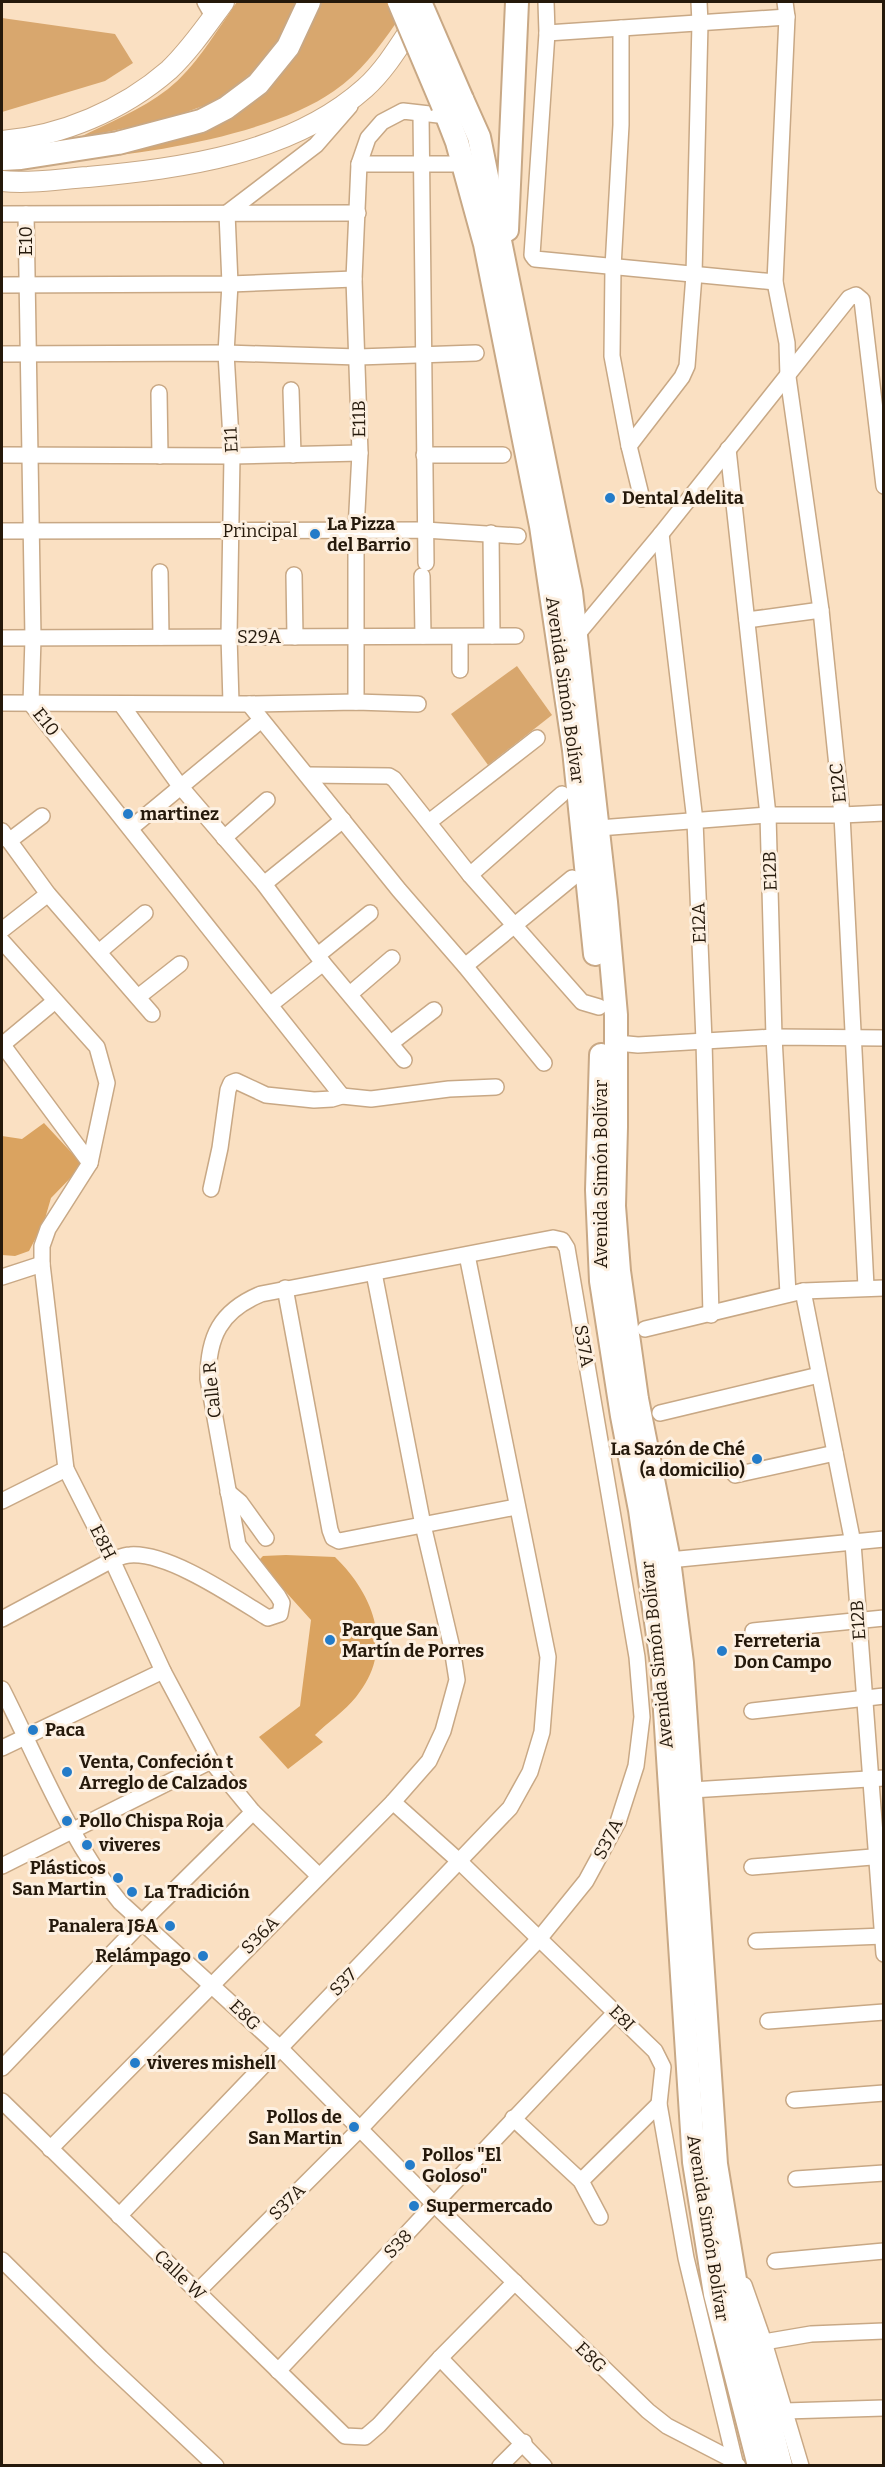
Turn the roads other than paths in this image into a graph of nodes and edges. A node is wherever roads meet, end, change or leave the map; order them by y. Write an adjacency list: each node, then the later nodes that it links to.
1 (309, 2): 17 (highway)
2 (399, 2): 14 (highway, Avenida Simón Bolívar, bridge)
3 (420, 2): 14 (highway, Avenida Simón Bolívar, bridge)
4 (428, 2): 13 (main road)
5 (517, 2): 28 (highway)
6 (546, 2): 12 (street)
7 (699, 2): 10 (street)
8 (214, 6): 16 (main road)
9 (786, 9): 10 (street); 32 (street, E12C)
10 (700, 23): 11 (street); 30 (street)
11 (621, 28): 12 (street); 29 (street)
12 (548, 33): 29 (street)
13 (364, 88): 21 (main road); 22 (street)
14 (451, 107): 15 (street); 28 (highway, Avenida Simón Bolívar); 124 (highway, Avenida Simón Bolívar)
15 (421, 114): 18 (street, E11B); 19 (street)
16 (2, 141)
17 (2, 159)
18 (359, 164): 19 (street); 24 (street, E11B)
19 (422, 164): 20 (street); 40 (street)
20 (453, 164)
21 (2, 181)
22 (256, 192): 23 (street); 27 (street)
23 (227, 213): 26 (street); 27 (street); 33 (street, E11)
24 (358, 213): 27 (street); 31 (street, E11B)
25 (2, 214): 26 (street)
26 (26, 214): 35 (street, E10)
27 (252, 214)
28 (506, 264): 75 (highway, Avenida Simón Bolívar)
29 (613, 267): 30 (street); 46 (street)
30 (694, 274): 32 (street); 46 (street)
31 (354, 279): 33 (street); 41 (street, E11B)
32 (775, 282): 42 (street, E12C)
33 (230, 284): 35 (street); 36 (street, E11)
34 (2, 285): 35 (street)
35 (26, 285): 39 (street, E10)
36 (226, 353): 39 (street); 41 (street); 55 (street, E11)
37 (476, 353): 40 (street)
38 (2, 354): 39 (street)
39 (27, 354): 53 (street, E10)
40 (423, 354): 41 (street); 52 (street)
41 (358, 357): 48 (street, E11B)
42 (788, 377): 43 (street); 47 (street); 68 (street, E12C)
43 (878, 381): 56 (street)
44 (291, 390): 49 (street)
45 (159, 393): 54 (street)
46 (629, 446): 57 (street)
47 (728, 449): 64 (street); 69 (street, E12B)
48 (360, 453): 49 (street); 58 (street, E11B)
49 (293, 454): 55 (street)
50 (503, 454): 52 (street)
51 (2, 455): 53 (street)
52 (424, 455): 62 (street)
53 (31, 456): 54 (street); 60 (street, E10)
54 (160, 456): 55 (street)
55 (232, 456): 61 (street, E11)
56 (884, 486)
57 (642, 499)
58 (356, 530): 61 (street, Principal); 62 (street, Principal); 71 (street, E11B)
59 (2, 531): 60 (street, Principal)
60 (31, 531): 61 (street, Principal); 80 (street, E10)
61 (230, 531): 70 (street, E11)
62 (425, 531): 63 (street, Principal); 72 (street)
63 (491, 533): 65 (street, Principal); 73 (street)
64 (661, 534): 75 (street); 100 (street, E12A)
65 (518, 536)
66 (160, 572): 76 (street)
67 (294, 575): 77 (street)
68 (821, 610): 69 (street); 97 (street, E12C)
69 (747, 620): 96 (street, E12B)
70 (229, 636): 76 (street, S29A); 77 (street, S29A); 84 (street, E11)
71 (357, 636): 72 (street, S29A); 77 (street, S29A); 82 (street, E11B)
72 (423, 636): 78 (street, S29A)
73 (492, 636): 74 (street, S29A); 78 (street, S29A)
74 (516, 636)
75 (576, 636): 103 (highway, Avenida Simón Bolívar)
76 (161, 637): 80 (street, S29A)
77 (296, 637)
78 (460, 637): 81 (street)
79 (2, 638): 80 (street, S29A)
80 (33, 638): 85 (street, E10)
81 (460, 670)
82 (356, 702): 87 (street); 88 (street)
83 (2, 703): 85 (street)
84 (231, 703): 86 (street); 87 (street)
85 (31, 704): 86 (street); 102 (street, E10)
86 (121, 704): 92 (street)
87 (249, 704): 89 (street)
88 (418, 704)
89 (260, 721): 91 (street); 92 (street)
90 (537, 738): 101 (street)
91 (308, 775): 99 (street); 101 (street)
92 (180, 786): 102 (street); 105 (street)
93 (562, 794): 106 (street)
94 (267, 800): 105 (street)
95 (884, 813): 97 (street)
96 (768, 815): 97 (street); 100 (street); 127 (street, E12B)
97 (842, 815): 129 (street, E12C)
98 (42, 816): 104 (street)
99 (343, 820): 108 (street); 119 (street)
100 (695, 821): 103 (street); 130 (street, E12A)
101 (429, 822): 106 (street)
102 (131, 828): 123 (street, E10)
103 (599, 828): 132 (highway, Avenida Simón Bolívar)
104 (5, 836): 109 (street)
105 (224, 838): 108 (street)
106 (470, 875): 112 (street)
107 (572, 878): 112 (street)
108 (264, 884): 117 (street)
109 (48, 894): 113 (street); 115 (street)
110 (145, 913): 115 (street)
111 (370, 913): 117 (street)
112 (515, 927): 119 (street); 124 (street)
113 (2, 930)
114 (2, 941): 122 (street)
115 (99, 952): 121 (street)
116 (392, 958): 120 (street)
117 (321, 959): 120 (street); 123 (street)
118 (180, 964): 121 (street)
119 (465, 966): 135 (street)
120 (350, 994): 131 (street)
121 (138, 997): 126 (street)
122 (55, 1001): 133 (street); 138 (street)
123 (270, 1005): 137 (street, E10)
124 (599, 1007): 196 (highway, Avenida Simón Bolívar)
125 (434, 1010): 131 (street)
126 (152, 1014)
127 (774, 1036): 129 (street); 130 (street); 148 (street, E12B)
128 (884, 1038): 129 (street)
129 (854, 1039): 145 (street, E12C)
130 (704, 1041): 132 (street); 149 (street, E12A)
131 (391, 1043): 134 (street)
132 (617, 1043): 164 (highway, Avenida Simón Bolívar)
133 (2, 1044): 138 (street)
134 (404, 1060)
135 (544, 1063)
136 (496, 1086): 137 (street)
137 (342, 1096): 139 (street)
138 (90, 1163): 142 (street, E8H)
139 (210, 1189)
140 (562, 1240): 141 (street, Calle R); 189 (street, S37A)
141 (467, 1255): 143 (street, Calle R); 158 (street, S37)
142 (42, 1263): 144 (street); 154 (street, E8H)
143 (374, 1273): 146 (street, Calle R); 159 (street, S36A)
144 (2, 1277)
145 (866, 1287): 147 (street); 148 (street)
146 (285, 1288): 156 (street, Calle R); 159 (street)
147 (884, 1288)
148 (796, 1293): 149 (street); 151 (street, E12B)
149 (711, 1315): 150 (street)
150 (645, 1329)
151 (819, 1375): 152 (street); 153 (street, E12B)
152 (660, 1413)
153 (835, 1453): 155 (street); 162 (street, E12B)
154 (66, 1469): 157 (street); 163 (street, E8H)
155 (735, 1475)
156 (228, 1492): 160 (street); 163 (street, Calle R)
157 (2, 1501)
158 (516, 1507): 159 (street); 183 (street, S37)
159 (423, 1525): 179 (street, S36A)
160 (266, 1538)
161 (884, 1539): 162 (street)
162 (854, 1543): 164 (street); 167 (street, E12B)
163 (112, 1560): 166 (street); 169 (street, E8H)
164 (669, 1560): 178 (highway, Avenida Simón Bolívar)
165 (884, 1617): 167 (street)
166 (2, 1619)
167 (857, 1619): 168 (street); 172 (street, E12B)
168 (753, 1631)
169 (163, 1671): 174 (street); 176 (street, E8H)
170 (2, 1689): 174 (street, E8G)
171 (884, 1696): 172 (street)
172 (864, 1698): 173 (street); 177 (street, E12B)
173 (752, 1711)
174 (26, 1736): 175 (street); 181 (street, E8G)
175 (2, 1748)
176 (211, 1761): 180 (street, E8H); 181 (street)
177 (877, 1779): 178 (street); 182 (street, E12B)
178 (692, 1790): 198 (highway, Avenida Simón Bolívar)
179 (393, 1802): 183 (street, E8I); 186 (street, S36A)
180 (254, 1812): 186 (street, E8H); 187 (street)
181 (72, 1829): 184 (street); 187 (street, E8G)
182 (880, 1857): 185 (street); 188 (street, E12B)
183 (460, 1862): 189 (street, E8I); 197 (street, S37)
184 (2, 1866)
185 (752, 1868)
186 (319, 1876): 192 (street, S36A)
187 (142, 1922): 192 (street, E8G); 199 (street)
188 (883, 1936): 190 (street); 191 (street, E12B)
189 (539, 1939): 193 (street, E8I); 205 (street, S37A)
190 (756, 1941)
191 (884, 1954)
192 (212, 1984): 197 (street, E8G); 206 (street, S36A)
193 (616, 2012): 203 (street, E8I); 204 (street, S38)
194 (884, 2012): 195 (street)
195 (768, 2021)
196 (686, 2027): 198 (highway); 219 (highway, Avenida Simón Bolívar)
197 (279, 2047): 205 (street, E8G); 211 (street, S37)
198 (708, 2065): 216 (highway, Avenida Simón Bolívar)
199 (2, 2068)
200 (884, 2093): 201 (street)
201 (794, 2100)
202 (2, 2101): 206 (street, Calle W)
203 (659, 2104): 209 (street); 219 (street, E8I)
204 (513, 2118): 209 (street); 210 (street, S38)
205 (359, 2130): 210 (street, E8G); 218 (street, S37A)
206 (50, 2149): 211 (street, Calle W)
207 (884, 2173): 208 (street)
208 (796, 2179)
209 (581, 2181): 212 (street)
210 (435, 2205): 217 (street, E8G); 223 (street, S38)
211 (119, 2216): 218 (street, Calle W)
212 (600, 2217)
213 (884, 2251): 215 (street)
214 (2, 2259): 228 (street)
215 (775, 2261)
216 (733, 2262): 219 (highway, Avenida Simón Bolívar); 221 (street)
217 (515, 2282): 222 (street); 227 (street, E8G)
218 (197, 2292): 223 (street, Calle W)
219 (717, 2297): 227 (street, E8G); 231 (highway, Avenida Simón Bolívar); 232 (highway, Avenida Simón Bolívar)
220 (884, 2331): 221 (street)
221 (764, 2342): 225 (street)
222 (440, 2358): 223 (street, Calle W); 226 (street)
223 (278, 2371)
224 (884, 2408): 225 (street)
225 (785, 2411): 233 (street)
226 (524, 2442): 229 (street); 230 (street)
227 (737, 2464)
228 (216, 2466)
229 (500, 2466)
230 (544, 2466)
231 (759, 2466)
232 (781, 2466)
233 (801, 2466)

